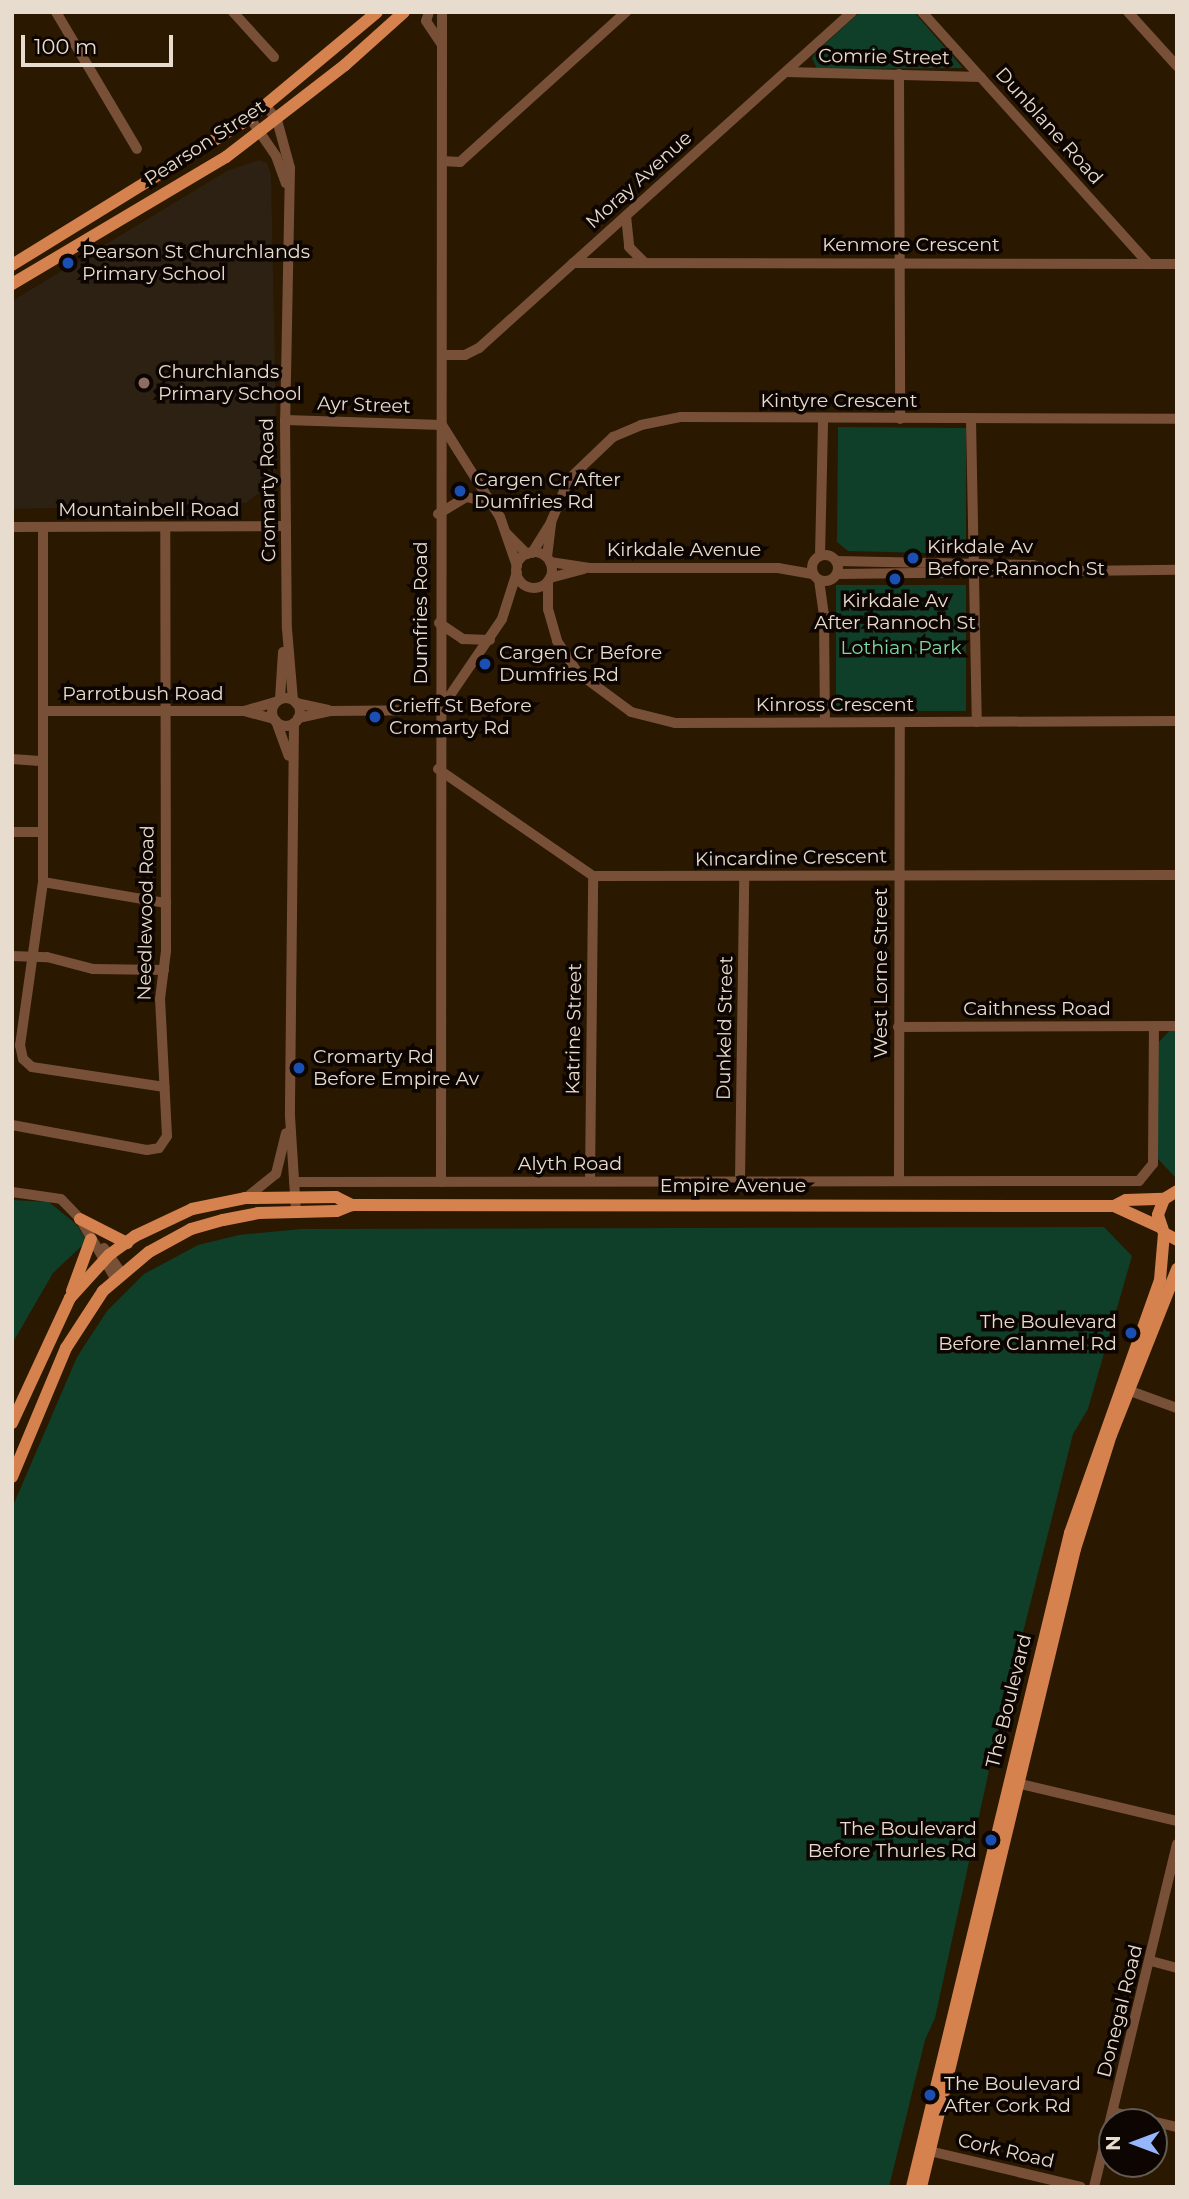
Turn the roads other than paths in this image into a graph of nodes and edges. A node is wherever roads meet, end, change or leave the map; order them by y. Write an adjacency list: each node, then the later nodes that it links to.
1 (56, 12): 21 (street)
2 (233, 12): 12 (street)
3 (377, 12): 17 (main road, Pearson Street)
4 (404, 12): 19 (main road, Pearson Street)
5 (429, 12): 11 (street, Dumfries Road)
6 (442, 12): 11 (street, Dumfries Road)
7 (626, 12): 22 (street)
8 (852, 12): 14 (street, Moray Avenue)
9 (922, 12): 16 (street, Dunblane Road)
10 (1128, 12): 13 (street)
11 (441, 43): 22 (street, Dumfries Road)
12 (274, 57)
13 (1177, 66)
14 (786, 72): 15 (street, Comrie Street); 24 (street, Moray Avenue)
15 (899, 74): 16 (street, Comrie Street); 25 (street)
16 (981, 77): 28 (street, Dunblane Road)
17 (266, 106): 18 (main road, Pearson Street); 19 (street, Cromarty Road)
18 (250, 118): 20 (street, Cromarty Road); 30 (main road, Pearson Street)
19 (277, 120): 20 (main road, Pearson Street); 23 (street, Cromarty Road)
20 (261, 131): 23 (street, Cromarty Road); 31 (main road, Pearson Street)
21 (137, 149)
22 (442, 161): 32 (street, Dumfries Road)
23 (286, 183): 36 (street, Cromarty Road)
24 (626, 216): 26 (street, Moray Avenue); 27 (street)
25 (897, 262): 27 (street, Kenmore Crescent); 28 (street, Kenmore Crescent); 34 (street)
26 (573, 263): 27 (street, Kenmore Crescent); 32 (street, Moray Avenue)
27 (645, 263)
28 (1150, 264): 29 (street, Kenmore Crescent)
29 (1177, 264)
30 (12, 265)
31 (12, 284)
32 (442, 355): 38 (street, Dumfries Road)
33 (823, 419): 34 (street, Kintyre Crescent); 41 (street); 42 (street, Kintyre Crescent)
34 (900, 419): 37 (street, Kintyre Crescent)
35 (1177, 419): 37 (street, Kintyre Crescent)
36 (285, 420): 38 (street, Ayr Street); 43 (street, Cromarty Road)
37 (971, 420): 55 (street)
38 (442, 425): 39 (street); 40 (street, Dumfries Road)
39 (492, 503): 40 (street); 47 (street)
40 (438, 513): 64 (street, Dumfries Road)
41 (824, 519): 49 (street); 51 (street)
42 (551, 522): 48 (street, Kintyre Crescent); 50 (street, Kintyre Crescent)
43 (286, 526): 46 (street, Mountainbell Road); 65 (street, Cromarty Road)
44 (12, 527): 45 (street, Mountainbell Road)
45 (43, 527): 46 (street, Mountainbell Road); 70 (street)
46 (165, 527): 71 (street, Needlewood Road)
47 (504, 530): 48 (street); 54 (street)
48 (530, 553): 50 (street); 54 (street)
49 (817, 559): 51 (street, Kirkdale Avenue); 53 (street, Kirkdale Avenue); 57 (street)
50 (549, 560): 52 (street, Kirkdale Avenue); 59 (street)
51 (834, 560): 55 (street); 58 (street)
52 (590, 568): 53 (street, Kirkdale Avenue); 59 (street, Kirkdale Avenue)
53 (778, 568): 57 (street, Kirkdale Avenue)
54 (517, 569): 60 (street); 61 (street)
55 (974, 569): 56 (street); 58 (street); 78 (street)
56 (1177, 570)
57 (816, 577): 58 (street, Kirkdale Avenue); 63 (street)
58 (834, 577): 63 (street)
59 (549, 580): 60 (street); 62 (street, Kinross Crescent)
60 (531, 587): 61 (street); 62 (street, Kinross Crescent)
61 (506, 602): 66 (street)
62 (548, 609): 77 (street, Kinross Crescent)
63 (824, 614): 77 (street)
64 (439, 623): 66 (street); 69 (street, Dumfries Road)
65 (287, 629): 67 (street, Cromarty Road); 68 (street, Cromarty Road)
66 (490, 640): 69 (street)
67 (278, 701): 68 (street); 72 (street, Parrotbush Road); 74 (street, Cromarty Road)
68 (295, 701): 73 (street); 75 (street, Cromarty Road)
69 (440, 710): 73 (street); 83 (street, Dumfries Road)
70 (43, 711): 71 (street, Parrotbush Road); 82 (street)
71 (165, 711): 72 (street, Parrotbush Road); 91 (street, Needlewood Road)
72 (244, 711): 74 (street, Parrotbush Road)
73 (330, 711): 75 (street)
74 (275, 720): 75 (street); 81 (street, Cromarty Road)
75 (296, 720): 81 (street, Cromarty Road)
76 (1177, 721): 78 (street, Kinross Crescent)
77 (825, 722): 79 (street, Kinross Crescent)
78 (977, 722): 79 (street, Kinross Crescent)
79 (900, 723): 86 (street, West Lorne Street)
80 (12, 759): 82 (street)
81 (290, 759): 100 (street, Cromarty Road)
82 (43, 761): 85 (street)
83 (438, 769): 88 (street); 102 (street, Dumfries Road)
84 (12, 832): 85 (street)
85 (43, 832): 90 (street)
86 (899, 874): 87 (street, Kincardine Crescent); 89 (street, Kincardine Crescent); 97 (street, West Lorne Street)
87 (1177, 875)
88 (593, 876): 89 (street, Kincardine Crescent); 103 (street, Katrine Street)
89 (744, 876): 104 (street, Dunkeld Street)
90 (43, 882): 91 (street); 93 (street)
91 (166, 903): 94 (street, Needlewood Road)
92 (12, 956): 93 (street)
93 (31, 956): 94 (street); 98 (street)
94 (164, 971): 99 (street, Needlewood Road)
95 (1154, 1026): 96 (street, Caithness Road); 97 (street, Caithness Road); 105 (street, Alyth Road)
96 (1177, 1026)
97 (898, 1027): 105 (street, West Lorne Street)
98 (17, 1034): 99 (street)
99 (165, 1087): 101 (street, Needlewood Road)
100 (290, 1116): 106 (street, Cromarty Road); 110 (street, Cromarty Road)
101 (12, 1125)
102 (441, 1181): 103 (street, Alyth Road); 106 (street, Alyth Road)
103 (590, 1181): 104 (street, Alyth Road)
104 (740, 1181): 105 (street, Alyth Road)
105 (899, 1181)
106 (295, 1182): 109 (street, Cromarty Road)
107 (1177, 1191): 111 (main road)
108 (12, 1192): 115 (street)
109 (296, 1197): 110 (main road, Empire Avenue); 112 (main road, Empire Avenue); 114 (street, Cromarty Road)
110 (245, 1198): 118 (main road, Empire Avenue)
111 (1164, 1199): 113 (main road, Empire Avenue); 116 (main road, The Boulevard)
112 (352, 1205): 113 (main road, Empire Avenue); 114 (main road, Empire Avenue)
113 (1114, 1206): 116 (main road, Empire Avenue)
114 (296, 1212): 121 (main road, Empire Avenue)
115 (86, 1229): 118 (main road); 119 (street); 122 (main road)
116 (1163, 1230): 117 (main road, Empire Avenue); 123 (main road, The Boulevard)
117 (1177, 1240)
118 (127, 1243): 119 (main road, Empire Avenue)
119 (107, 1258): 121 (street); 122 (main road, Empire Avenue)
120 (1177, 1269): 123 (main road, The Boulevard)
121 (118, 1275): 126 (main road, Empire Avenue)
122 (69, 1298): 125 (main road, Empire Avenue)
123 (1124, 1388): 124 (street); 127 (main road, The Boulevard)
124 (1177, 1408)
125 (12, 1423)
126 (12, 1477)
127 (1014, 1783): 128 (street); 133 (main road, The Boulevard)
128 (1177, 1821)
129 (1177, 1844): 130 (street, Donegal Road)
130 (1151, 1961): 131 (street); 132 (street, Donegal Road)
131 (1177, 1968)
132 (1114, 2108)
133 (926, 2150): 134 (main road, The Boulevard); 135 (main road, The Boulevard); 136 (street, Cork Road)
134 (912, 2187)
135 (921, 2187)
136 (1081, 2187)

